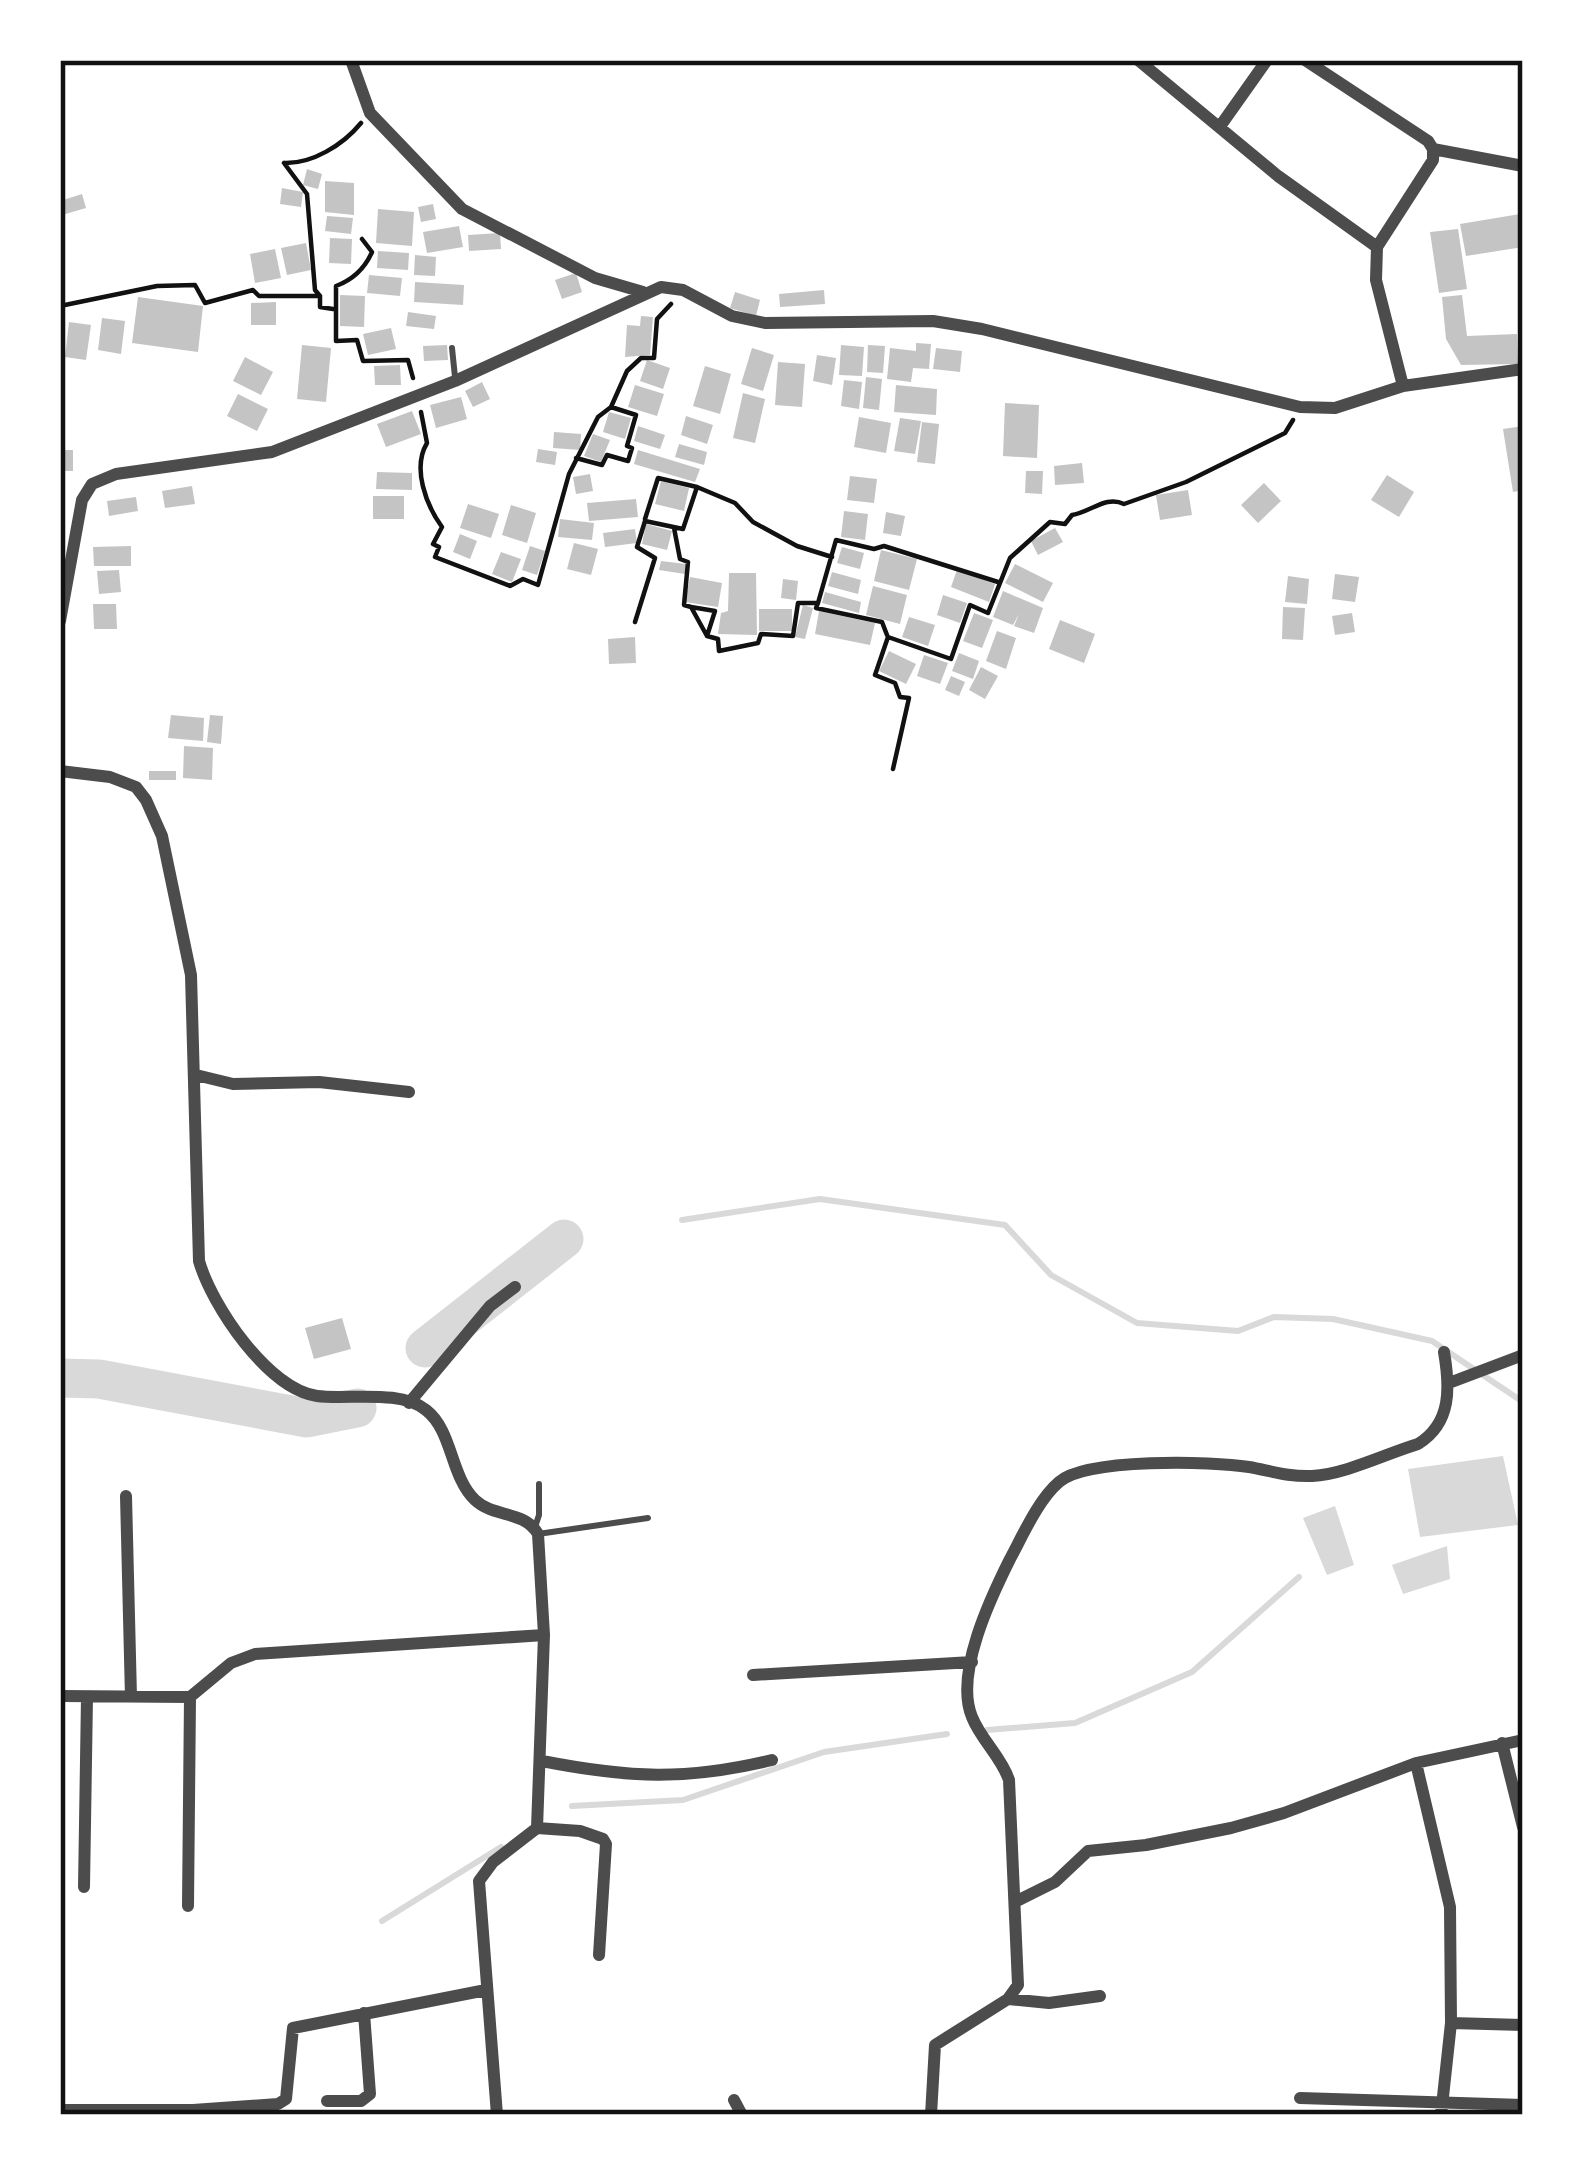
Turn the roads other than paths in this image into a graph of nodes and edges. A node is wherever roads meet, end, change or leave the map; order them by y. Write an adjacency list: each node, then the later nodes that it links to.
1 (351, 60): 9 (street)
2 (1138, 60): 5 (street)
3 (1267, 60): 5 (street)
4 (1305, 60): 6 (street)
5 (1221, 125): 8 (street)
6 (1433, 149): 7 (street); 8 (street)
7 (1523, 166)
8 (1377, 247): 13 (street)
9 (644, 292): 12 (street); 13 (street)
10 (452, 348): 12 (lane)
11 (1523, 370): 13 (street)
12 (455, 381): 14 (street)
13 (1403, 386)
14 (60, 621)
15 (60, 771): 16 (street)
16 (196, 1075): 17 (street); 22 (street)
17 (409, 1092)
18 (515, 1287): 22 (street)
19 (1444, 1352): 21 (street)
20 (1523, 1355): 21 (street)
21 (1456, 1381): 28 (street)
22 (410, 1402): 26 (street)
23 (539, 1484): 26 (lane)
24 (126, 1496): 32 (street)
25 (648, 1519): 26 (lane)
26 (537, 1530): 27 (street)
27 (544, 1634): 33 (street); 37 (street)
28 (972, 1662): 29 (street); 42 (street)
29 (753, 1675)
30 (60, 1696): 31 (street)
31 (87, 1697): 32 (street); 41 (street)
32 (130, 1697): 33 (street)
33 (190, 1697): 43 (street)
34 (1523, 1740): 35 (street)
35 (1502, 1744): 38 (street); 39 (street)
36 (772, 1760): 37 (street)
37 (542, 1761): 40 (street)
38 (1416, 1763): 42 (street); 49 (street)
39 (1523, 1827)
40 (537, 1828): 44 (street); 45 (street)
41 (84, 1887)
42 (1017, 1901): 47 (street)
43 (188, 1906)
44 (599, 1955)
45 (486, 1990): 48 (street); 58 (street)
46 (1100, 1996): 47 (street)
47 (1008, 1999): 60 (street)
48 (364, 2013): 53 (street); 57 (street)
49 (1451, 2023): 50 (street); 56 (street)
50 (1523, 2025)
51 (1300, 2098): 56 (street)
52 (734, 2100): 59 (street)
53 (327, 2101)
54 (1523, 2105): 56 (street)
55 (60, 2110): 57 (street)
56 (1442, 2110)
57 (193, 2112)
58 (497, 2115)
59 (742, 2115)
60 (931, 2115)

